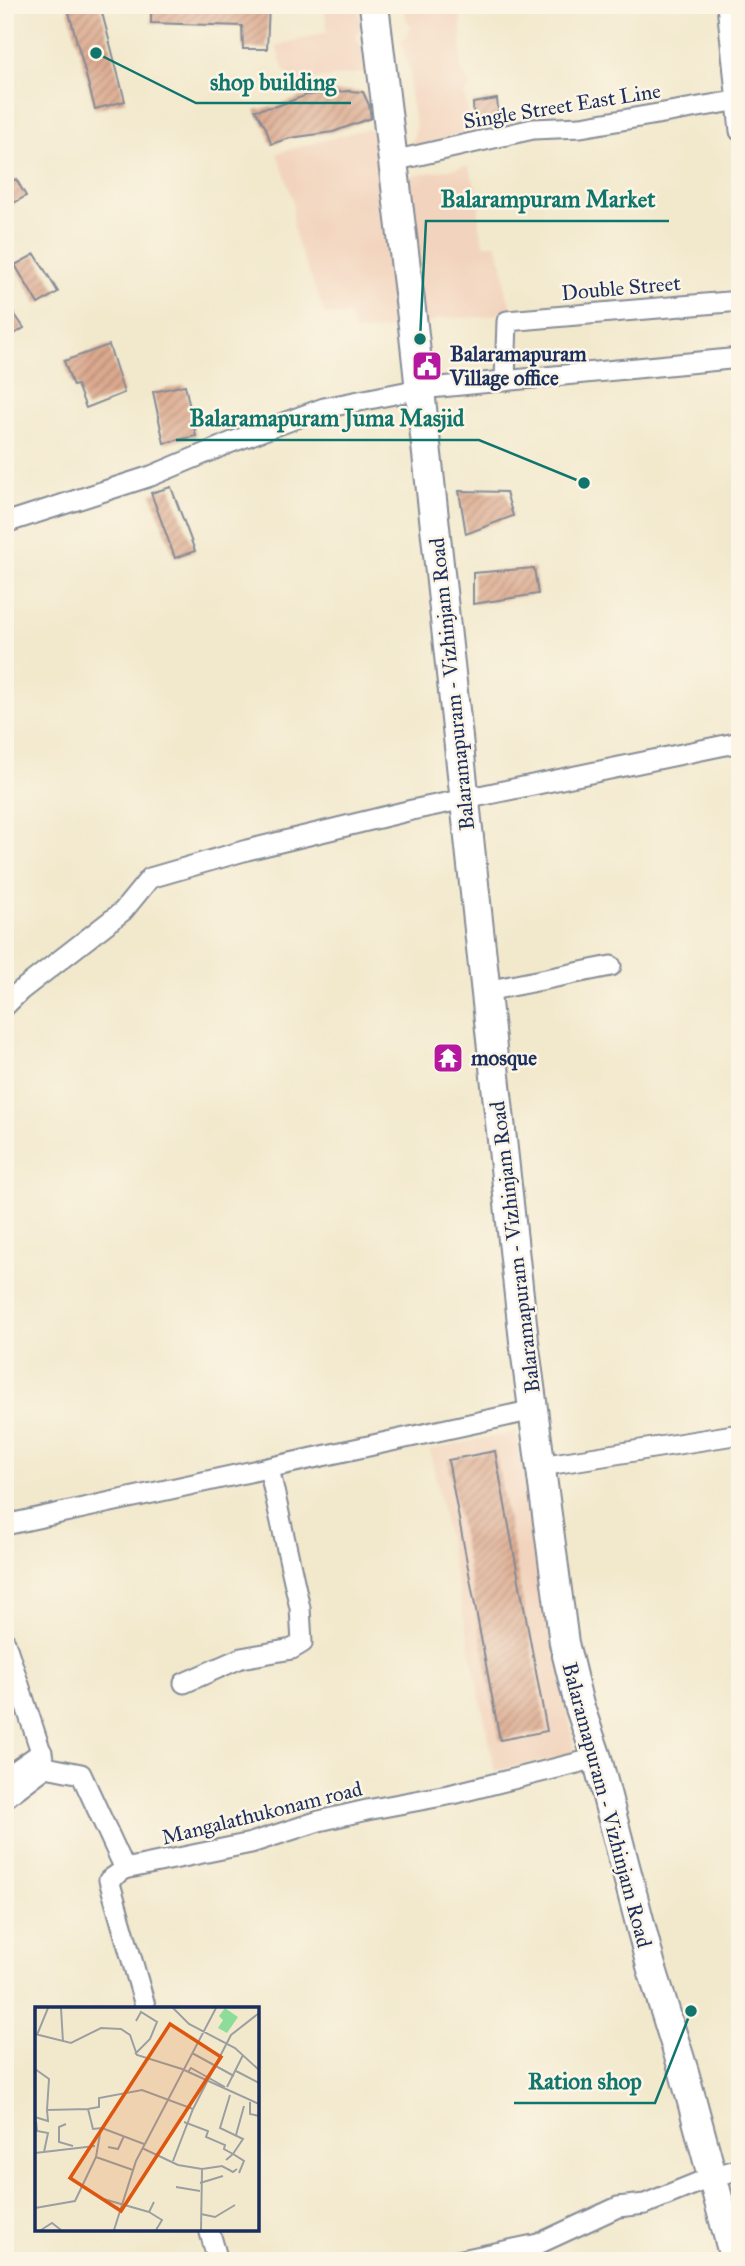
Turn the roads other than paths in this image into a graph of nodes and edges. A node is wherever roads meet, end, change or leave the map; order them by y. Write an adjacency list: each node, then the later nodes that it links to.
1 (374, 5): 5 (main road, Balaramapuram - Vizhinjam Road)
2 (727, 5): 3 (street)
3 (738, 100): 4 (street); 5 (street, Single Street East Line)
4 (740, 131)
5 (393, 161): 9 (main road, Balaramapuram - Vizhinjam Road)
6 (740, 301): 8 (street, Double Street)
7 (740, 358): 8 (street)
8 (505, 381): 9 (street)
9 (420, 389): 10 (street); 12 (main road, Balaramapuram - Vizhinjam Road)
10 (5, 523)
11 (740, 742): 12 (street)
12 (465, 798): 14 (main road, Balaramapuram - Vizhinjam Road); 15 (street)
13 (611, 966): 14 (street)
14 (486, 991): 16 (main road, Balaramapuram - Vizhinjam Road)
15 (5, 1006)
16 (534, 1410): 18 (main road, Balaramapuram - Vizhinjam Road); 19 (street)
17 (740, 1434): 18 (street)
18 (541, 1466): 23 (main road, Balaramapuram - Vizhinjam Road)
19 (269, 1468): 20 (street); 22 (street)
20 (5, 1525)
21 (5, 1642): 24 (street)
22 (184, 1683)
23 (597, 1758): 27 (street, Mangalathukonam road); 30 (main road, Balaramapuram - Vizhinjam Road)
24 (44, 1760): 25 (street); 26 (street); 27 (street)
25 (5, 1778)
26 (5, 1798)
27 (125, 1869): 28 (street)
28 (145, 2007)
29 (740, 2169): 30 (street)
30 (712, 2177): 33 (street); 34 (main road, Balaramapuram - Vizhinjam Road)
31 (210, 2231): 32 (street)
32 (218, 2261)
33 (457, 2261)
34 (735, 2261)

